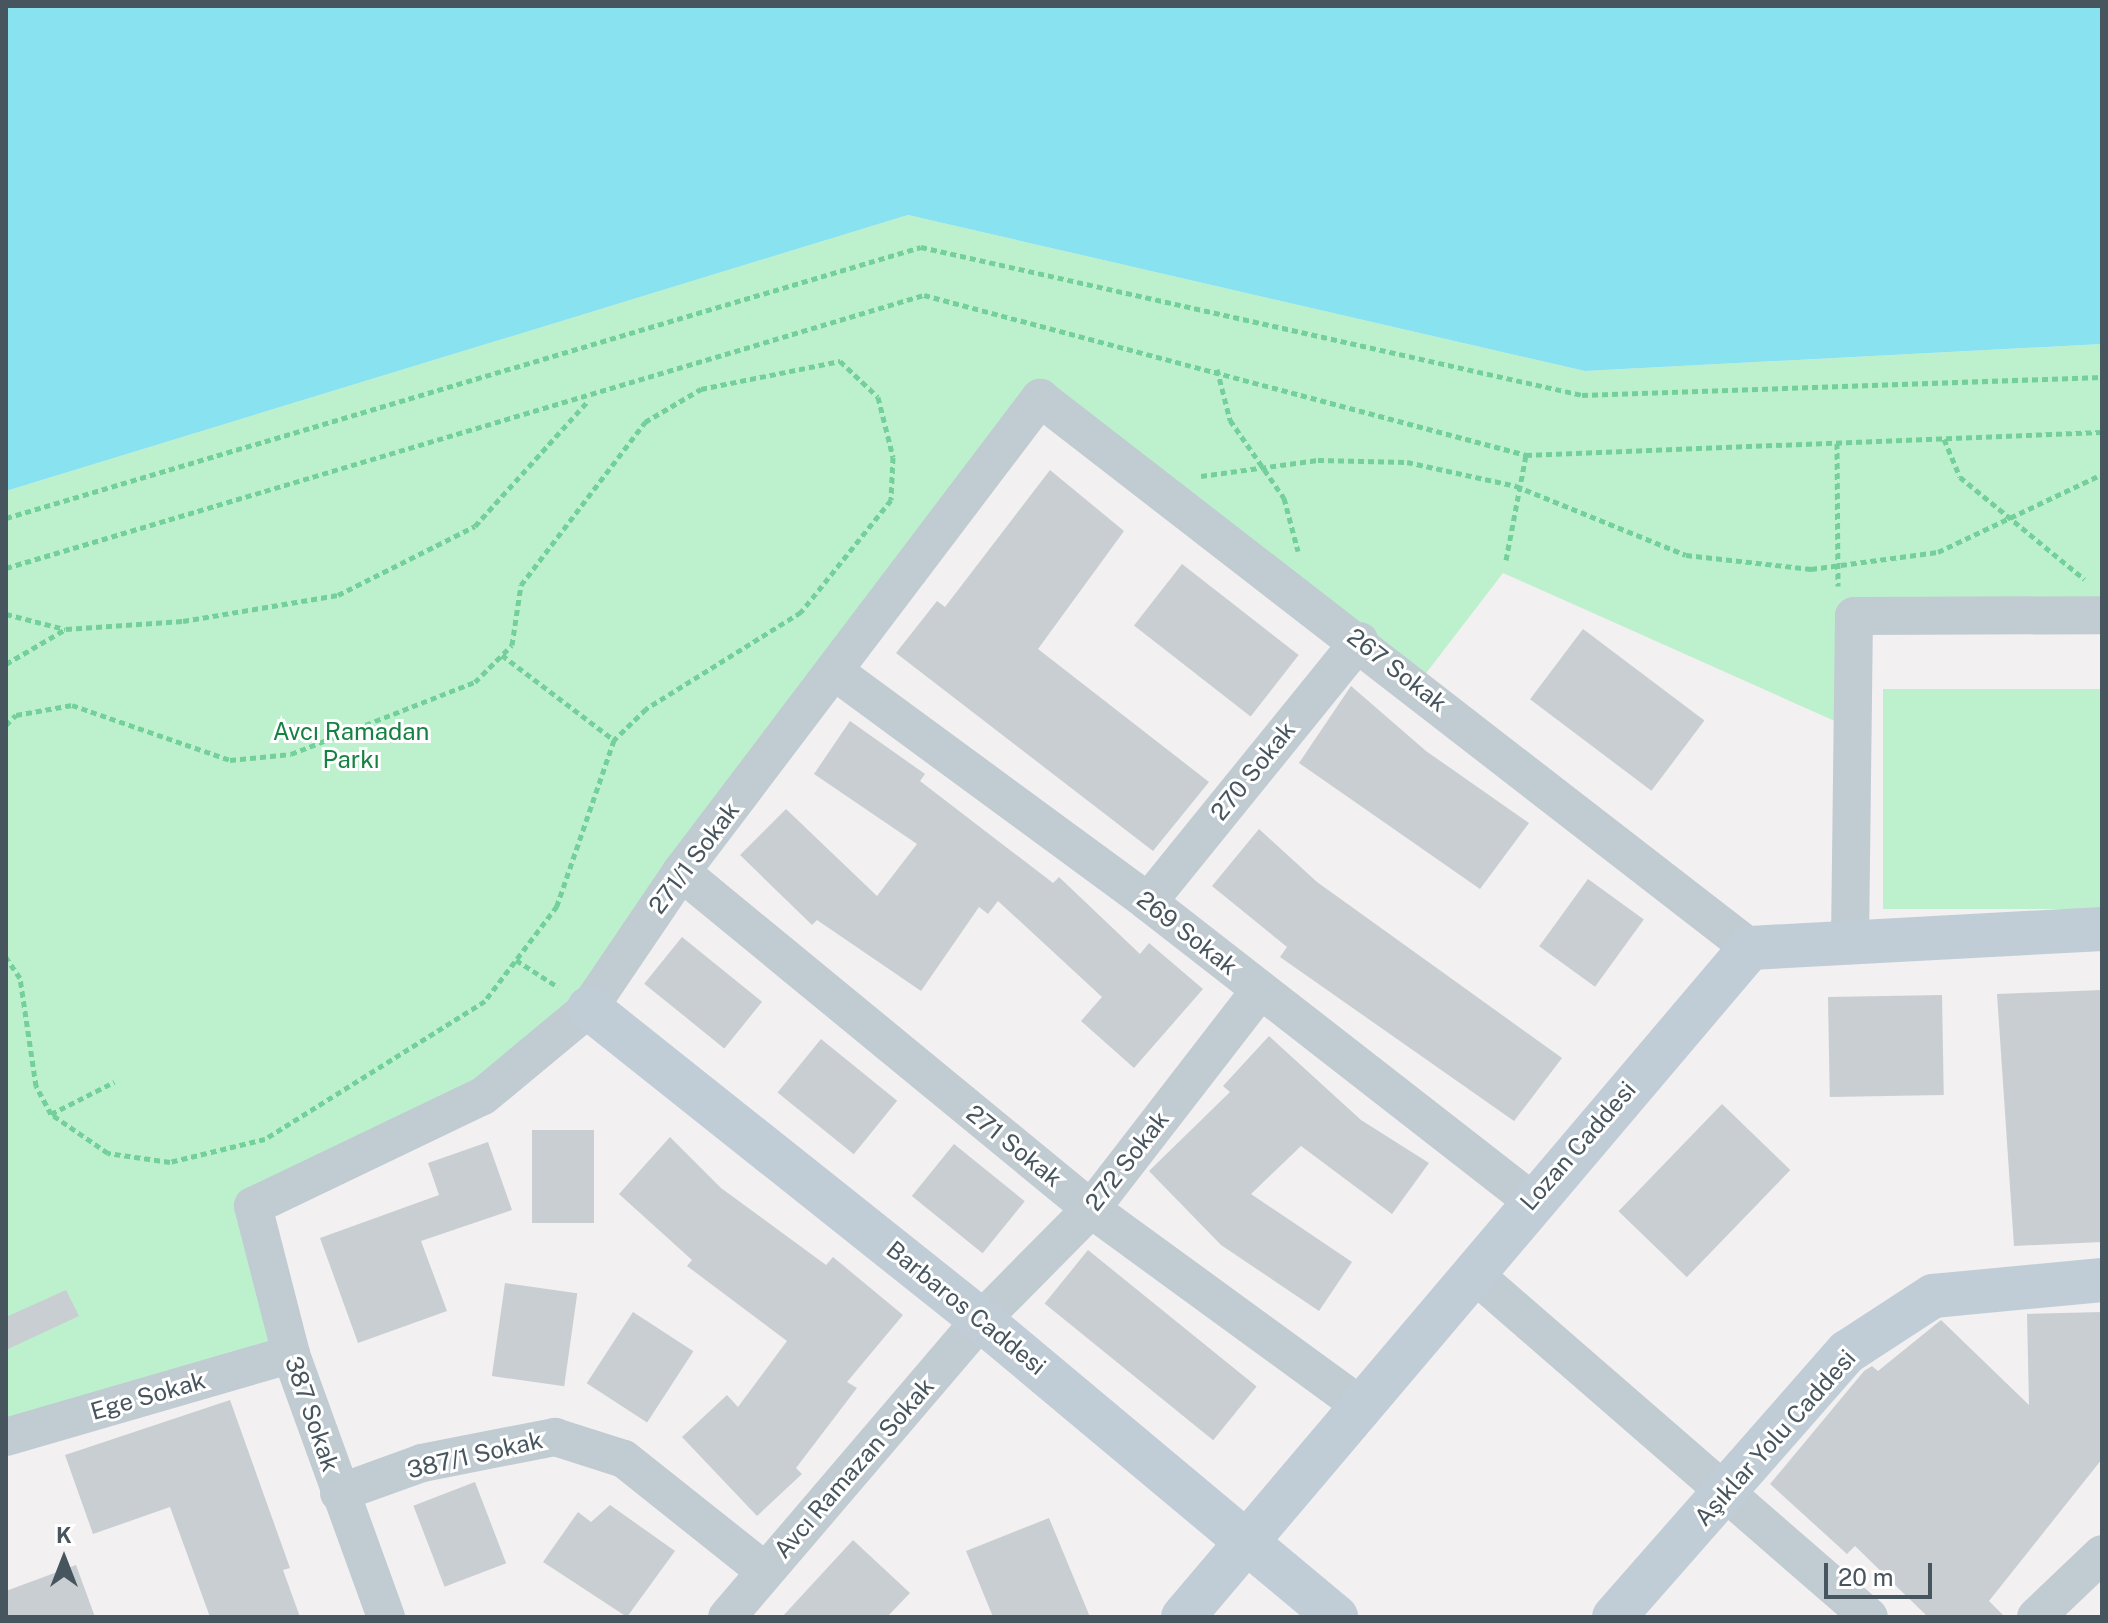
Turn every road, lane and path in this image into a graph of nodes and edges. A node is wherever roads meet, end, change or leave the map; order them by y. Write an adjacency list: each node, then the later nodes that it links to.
1 (1217, 369): 7 (path)
2 (1040, 398): 9 (street, 267 Sokak); 22 (street, 271/1 Sokak)
3 (590, 399): 18 (path)
4 (1944, 439): 11 (path)
5 (1837, 443): 13 (path)
6 (1526, 455): 10 (path)
7 (1261, 467): 9 (path); 10 (path); 14 (path)
8 (2102, 474): 11 (path)
9 (1152, 483): 14 (street, 267 Sokak)
10 (1516, 486): 12 (path); 13 (path)
11 (2013, 522): 13 (path); 16 (path)
12 (1506, 560)
13 (1838, 568): 15 (path)
14 (1295, 592): 19 (street, 267 Sokak)
15 (1838, 598)
16 (2096, 600): 28 (street)
17 (6, 614): 18 (path)
18 (66, 629): 21 (path)
19 (1359, 641): 26 (street, 270 Sokak); 29 (street, 267 Sokak)
20 (502, 655): 23 (path); 24 (path); 24 (path)
21 (6, 664)
22 (838, 674): 25 (street, 271/1 Sokak); 26 (street, 269 Sokak)
23 (6, 725)
24 (614, 740): 31 (path)
25 (681, 872): 33 (street, 271/1 Sokak); 38 (street, 271 Sokak)
26 (1148, 902): 32 (street, 269 Sokak)
27 (2102, 929): 28 (street)
28 (1850, 942): 29 (street)
29 (1750, 948): 36 (street, Lozan Caddesi)
30 (6, 957): 35 (path)
31 (516, 960): 33 (path); 35 (path)
32 (1260, 990): 36 (street, 269 Sokak); 38 (street, 272 Sokak)
33 (589, 1008): 37 (street, 271/1 Sokak); 41 (street, Barbaros Caddesi)
34 (114, 1082): 35 (path)
35 (51, 1114)
36 (1531, 1200): 39 (street, Lozan Caddesi)
37 (253, 1206): 42 (street, 387 Sokak)
38 (1091, 1209): 41 (street, 272 Sokak); 43 (street, 271 Sokak)
39 (1474, 1274): 43 (street, Lozan Caddesi); 45 (street)
40 (2102, 1280): 45 (street, Aşıklar Yolu Caddesi)
41 (981, 1320): 47 (street, Barbaros Caddesi); 49 (street, Avcı Ramazan Sokak)
42 (291, 1354): 44 (street, Ege Sokak); 46 (street, 387 Sokak)
43 (1360, 1405): 47 (street, Lozan Caddesi)
44 (6, 1437)
45 (1729, 1491): 54 (street, Aşıklar Yolu Caddesi); 55 (street)
46 (339, 1493): 49 (street, 387/1 Sokak); 50 (street, 387 Sokak)
47 (1247, 1538): 52 (street, Lozan Caddesi); 53 (street, Barbaros Caddesi)
48 (2102, 1554): 56 (street)
49 (765, 1571): 51 (street, Avcı Ramazan Sokak)
50 (386, 1617)
51 (727, 1617)
52 (1183, 1617)
53 (1336, 1617)
54 (1614, 1617)
55 (1869, 1617)
56 (2036, 1617)

